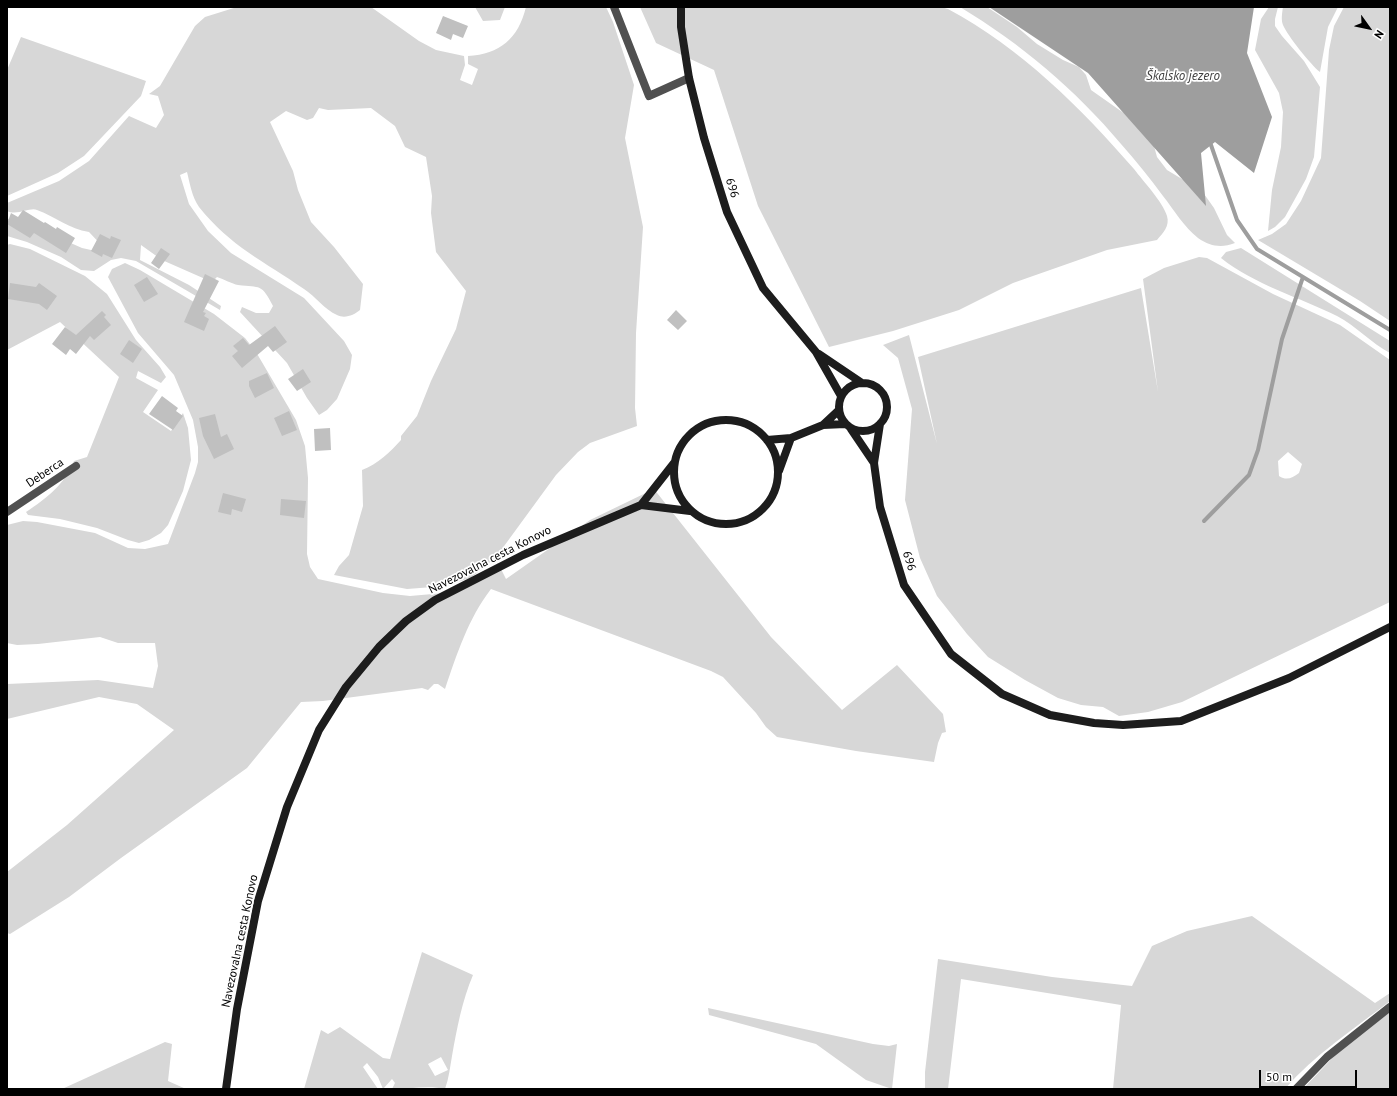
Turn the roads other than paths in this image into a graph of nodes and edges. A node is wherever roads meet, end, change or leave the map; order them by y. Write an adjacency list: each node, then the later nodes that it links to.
1 (614, 7): 3 (street)
2 (681, 7): 3 (main road, 696 / 696)
3 (689, 78): 4 (main road, 696 / 696)
4 (816, 352): 5 (main road, 696 / 696); 6 (main road, 696 / 696)
5 (862, 383): 6 (main road); 8 (main road, 696 / 696)
6 (841, 396): 7 (main road)
7 (838, 410): 9 (main road); 10 (main road, 696 / 696)
8 (880, 424): 10 (main road); 14 (main road, 696 / 696)
9 (823, 425): 10 (main road); 11 (main road)
10 (848, 427): 14 (main road, 696 / 696)
11 (791, 438): 12 (main road); 16 (main road, Navezovalna cesta Konovo)
12 (767, 440): 13 (main road, Navezovalna cesta Konovo); 16 (main road, Navezovalna cesta Konovo)
13 (674, 463): 17 (main road, Navezovalna cesta Konovo); 18 (main road, Navezovalna cesta Konovo)
14 (874, 463): 20 (main road, 696 / 696)
15 (76, 466): 19 (street, Deberca)
16 (778, 472): 18 (main road, Navezovalna cesta Konovo)
17 (641, 505): 18 (main road, Navezovalna cesta Konovo); 22 (main road, Navezovalna cesta Konovo)
18 (690, 511)
19 (7, 512)
20 (1390, 627)
21 (1390, 1007): 23 (street)
22 (226, 1089)
23 (1296, 1089)

